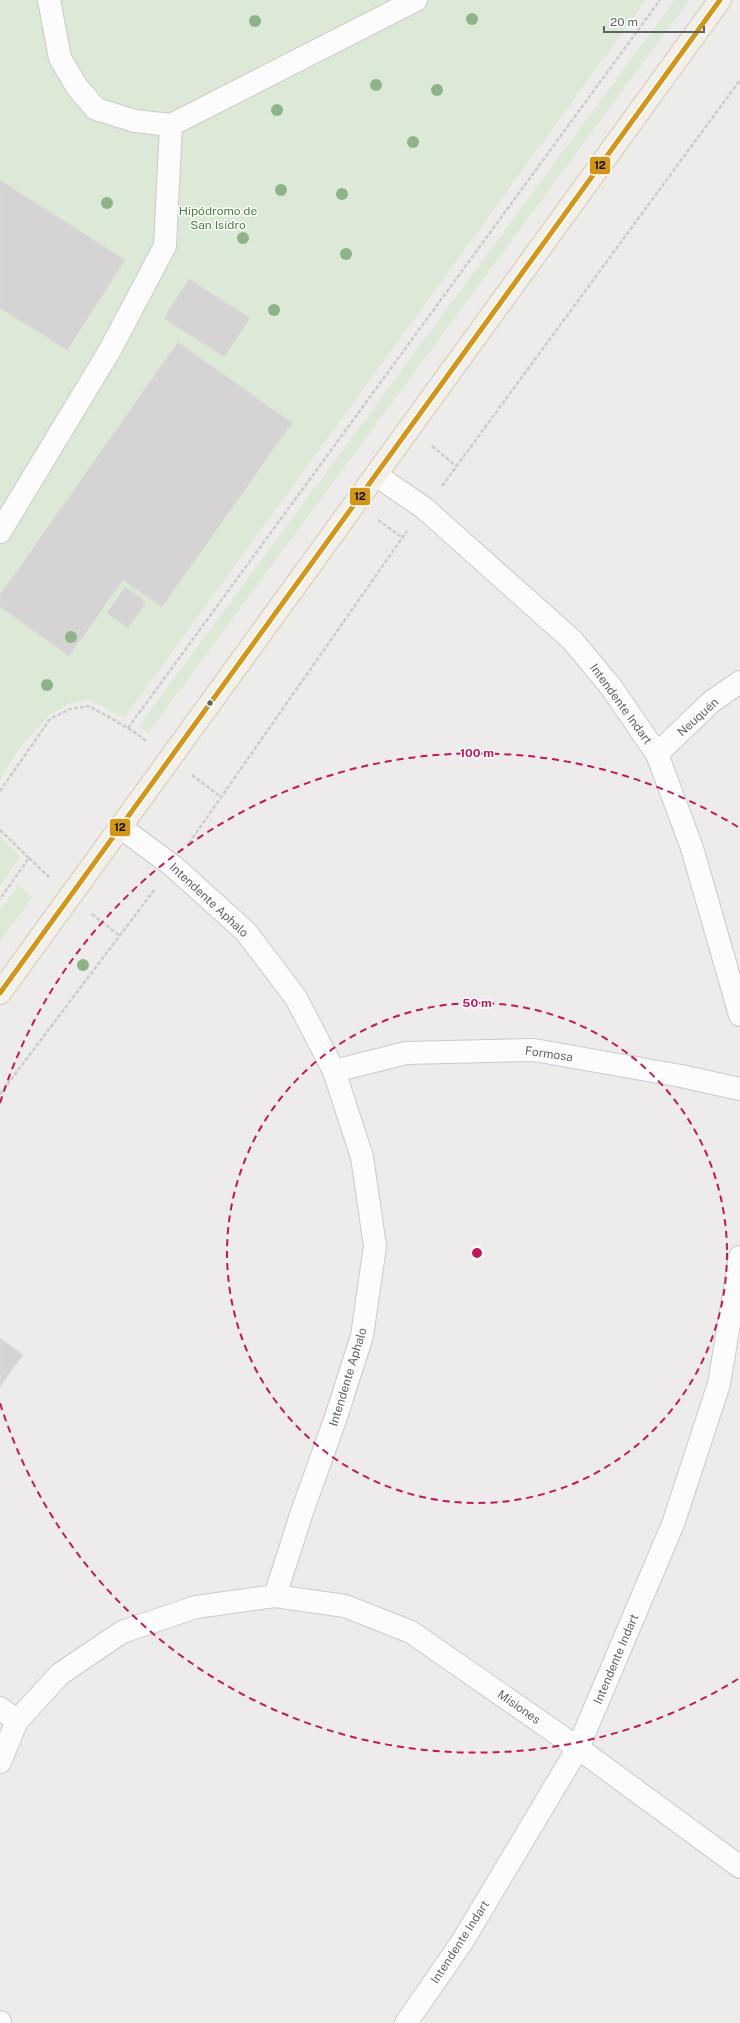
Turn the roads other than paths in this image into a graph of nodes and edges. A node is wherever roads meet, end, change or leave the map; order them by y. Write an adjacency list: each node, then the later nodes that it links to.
1 (49, 0): 4 (street)
2 (416, 0): 4 (street)
3 (720, 0): 5 (main road)
4 (171, 125): 6 (street)
5 (376, 475): 8 (street, Intendente Indart); 9 (main road)
6 (0, 532)
7 (740, 682): 8 (street, Neuquén)
8 (657, 754): 11 (street, Intendente Indart)
9 (120, 827): 10 (main road); 12 (street, Intendente Aphalo)
10 (0, 993)
11 (740, 1015)
12 (334, 1071): 13 (street, Formosa); 15 (street, Intendente Aphalo)
13 (740, 1089)
14 (740, 1258): 18 (street, Intendente Indart)
15 (275, 1596): 17 (street); 18 (street, Misiones)
16 (0, 1708): 17 (street)
17 (17, 1721): 19 (street)
18 (578, 1748): 20 (street, Misiones); 21 (street, Intendente Indart)
19 (0, 1762)
20 (740, 1867)
21 (406, 2023)

